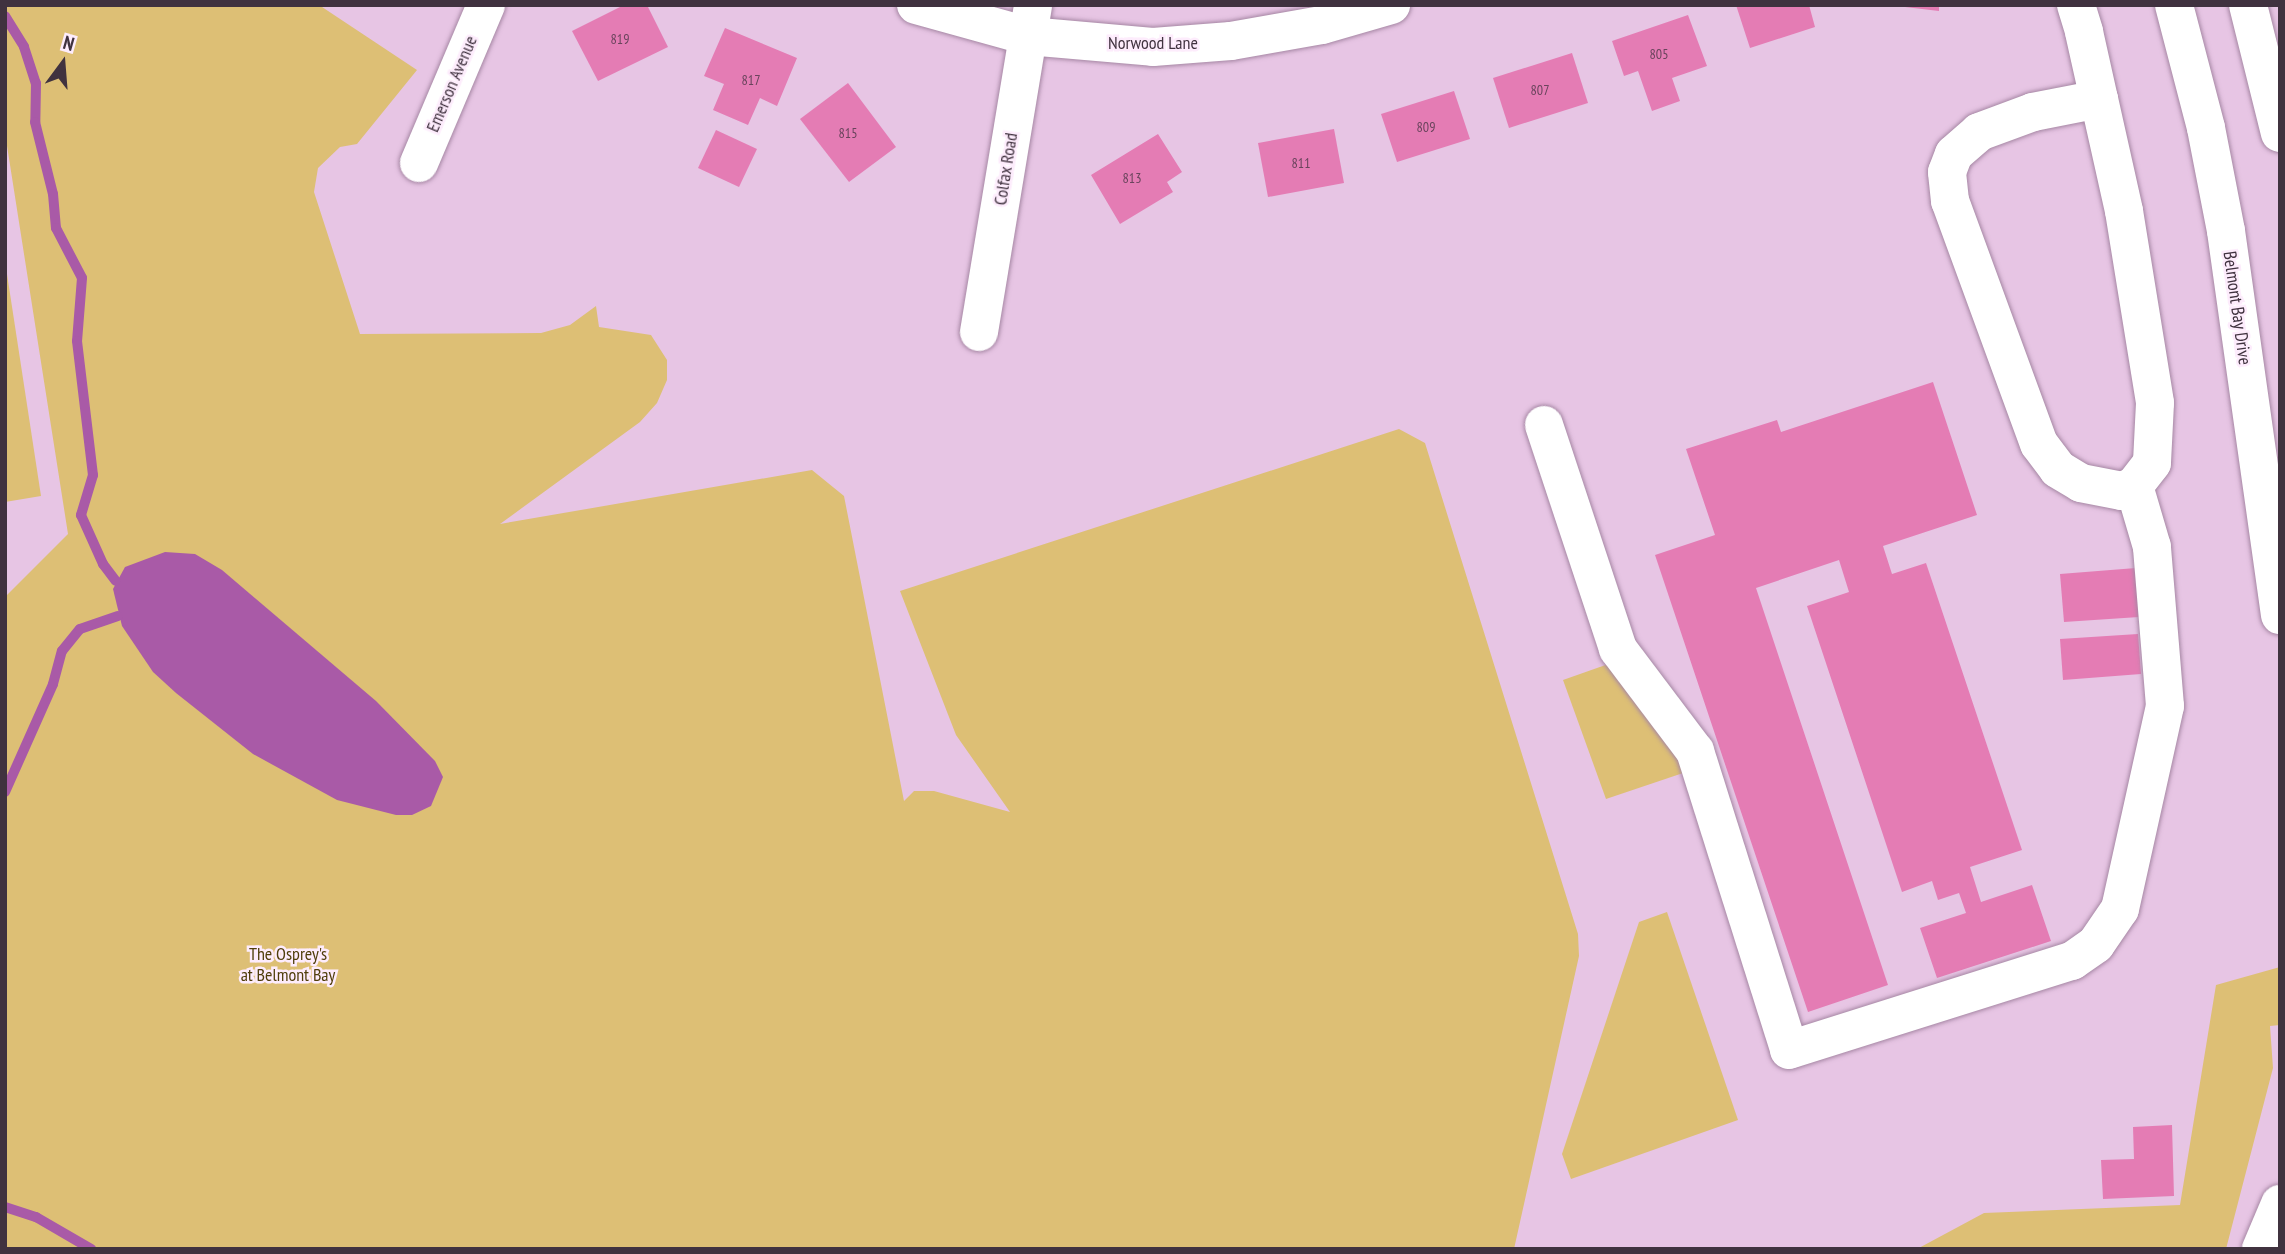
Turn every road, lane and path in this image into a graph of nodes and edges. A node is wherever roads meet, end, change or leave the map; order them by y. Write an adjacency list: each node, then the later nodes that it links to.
1 (486, 5): 10 (street, Emerson Avenue)
2 (916, 5): 7 (street, Norwood Lane)
3 (1391, 5): 7 (street, Norwood Lane)
4 (2076, 5): 8 (street)
5 (2174, 5): 14 (street, Belmont Bay Drive)
6 (2248, 5): 9 (street)
7 (1031, 21): 11 (street, Colfax Road)
8 (2099, 99): 13 (street); 13 (street)
9 (2280, 133)
10 (419, 163)
11 (979, 332)
12 (1544, 425): 13 (street)
13 (2134, 486)
14 (2280, 615)

